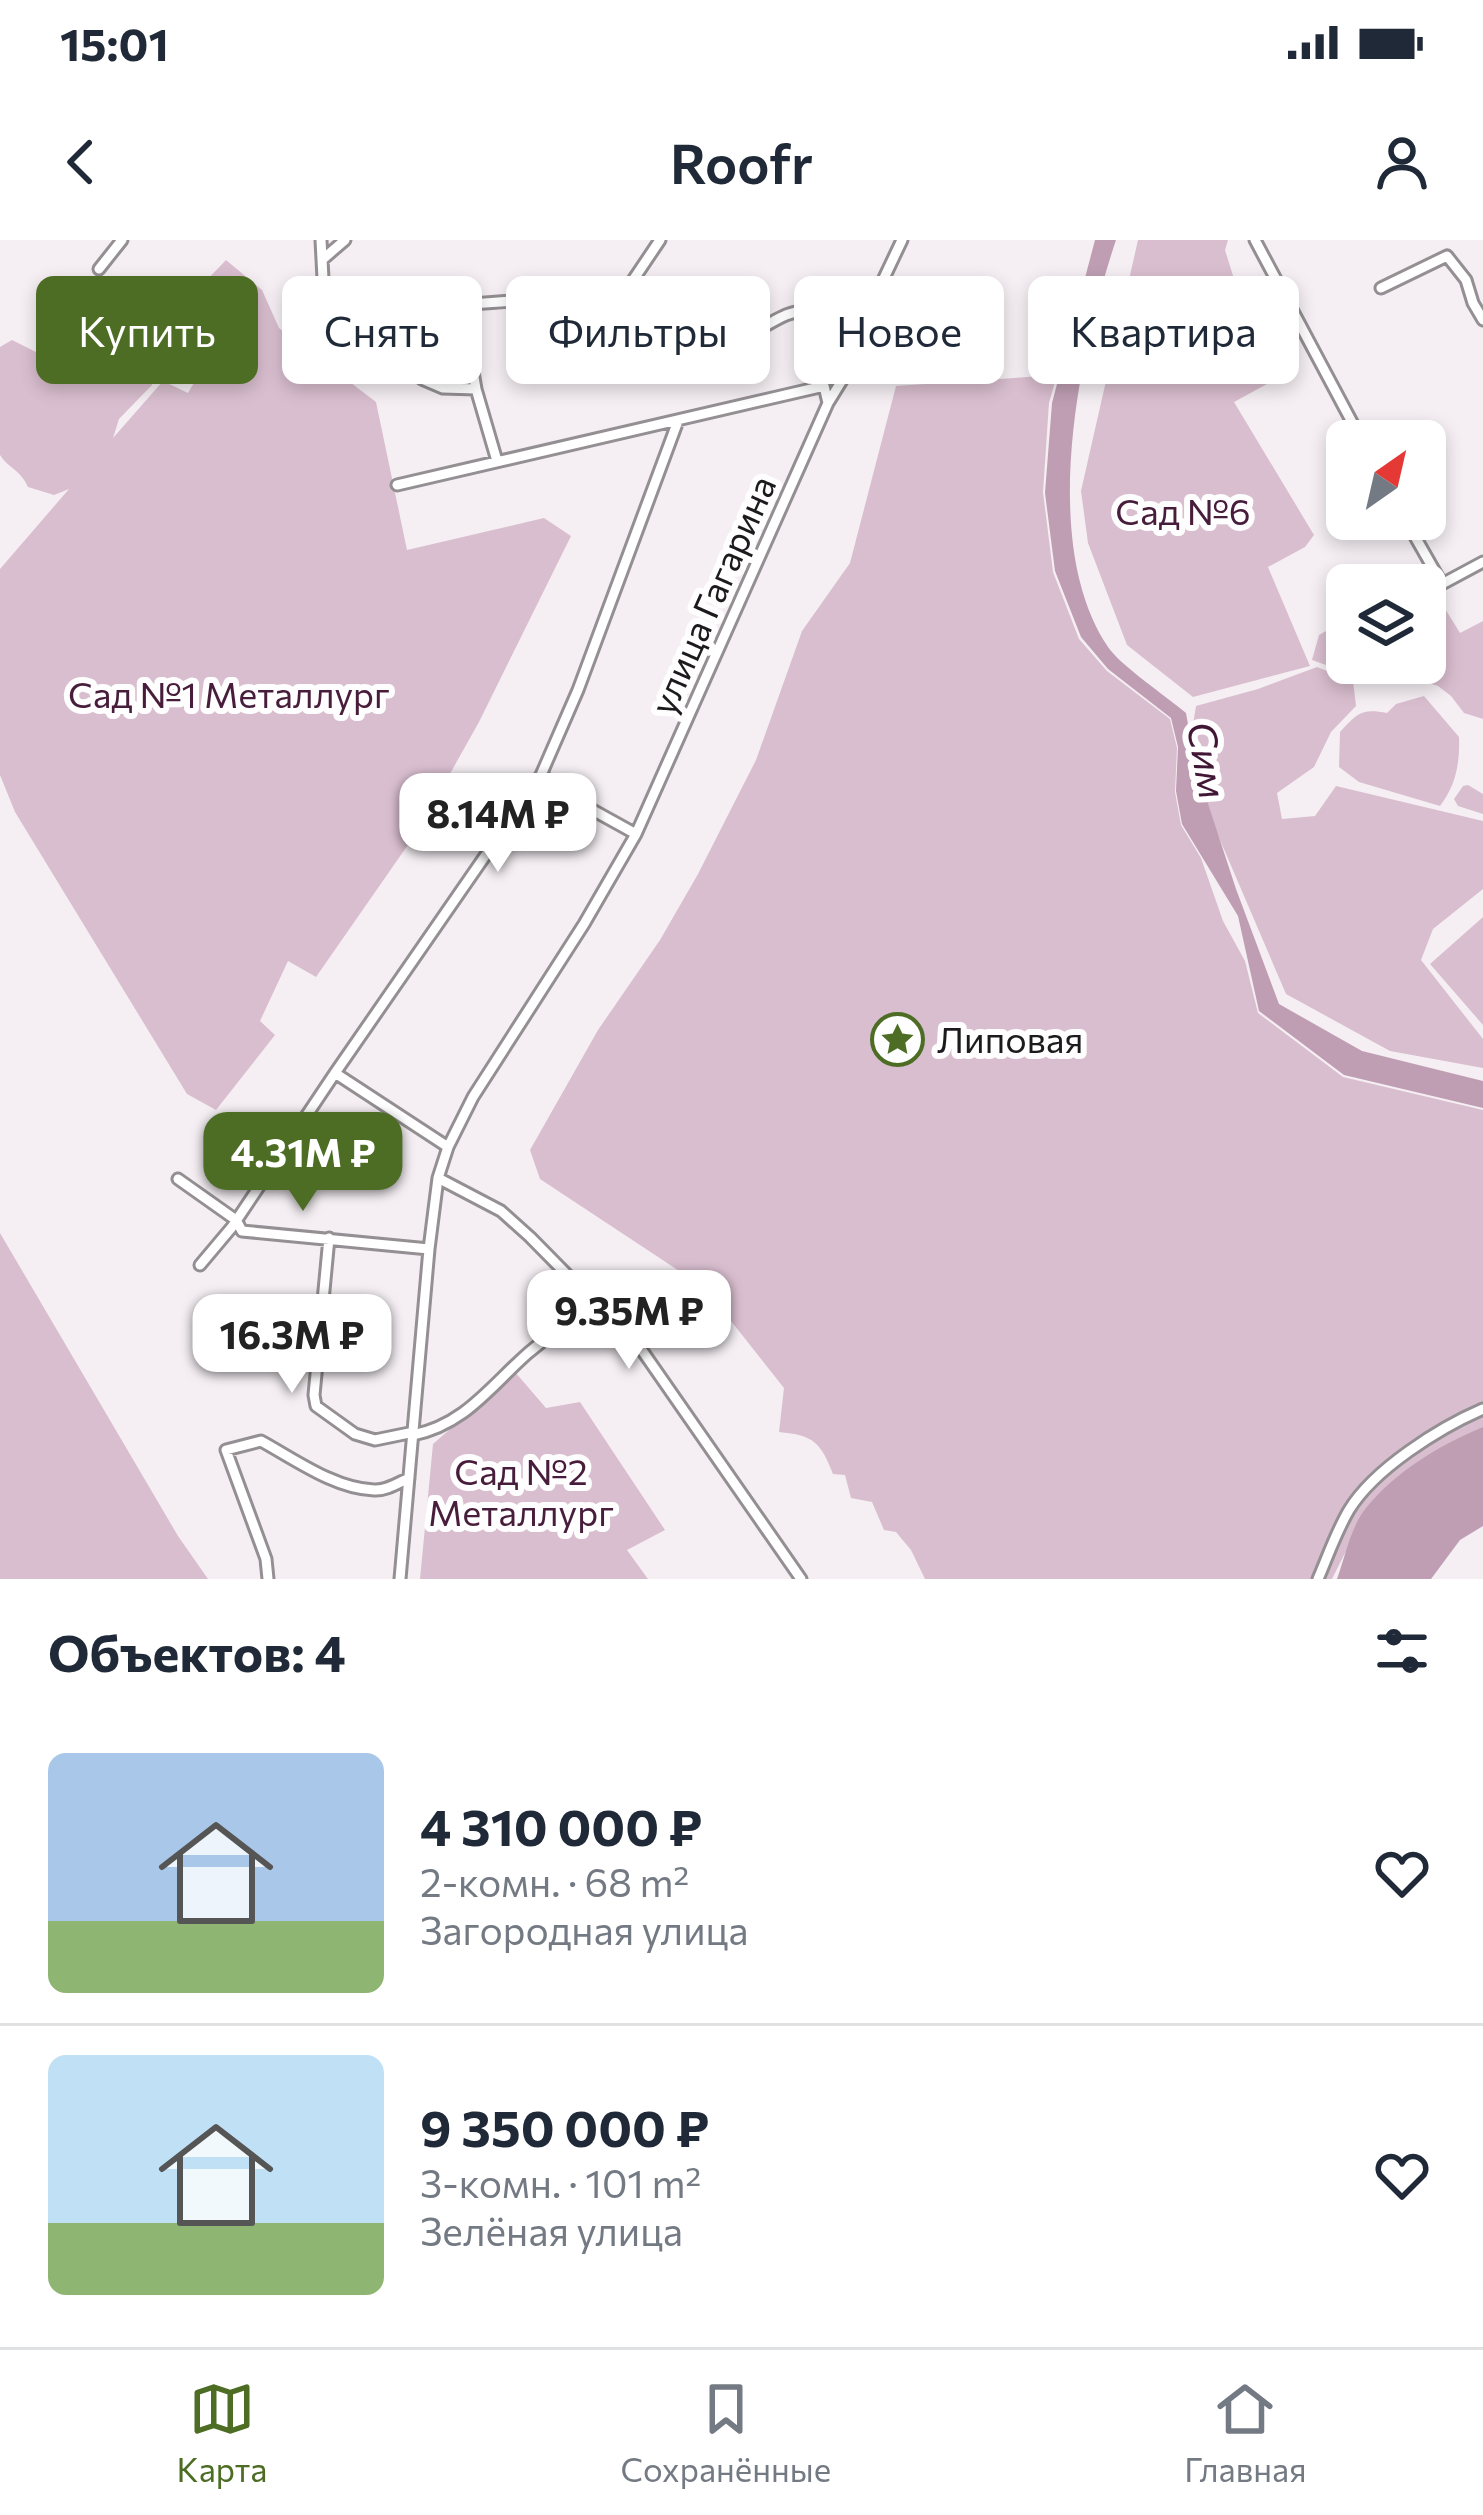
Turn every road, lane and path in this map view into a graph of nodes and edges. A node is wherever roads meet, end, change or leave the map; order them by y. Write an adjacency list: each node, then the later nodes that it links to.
1 (122, 240): 8 (street)
2 (321, 240): 7 (street)
3 (345, 240): 7 (street)
4 (660, 240): 10 (street)
5 (902, 240): 11 (street, улица Гагарина)
6 (1255, 240): 19 (street)
7 (323, 259): 9 (street)
8 (99, 269)
9 (322, 276)
10 (636, 276)
11 (885, 276)
12 (1381, 288): 13 (street)
13 (1483, 320)
14 (434, 384): 17 (street)
15 (475, 384): 17 (street)
16 (840, 384): 18 (street, улица Гагарина)
17 (476, 389): 21 (street)
18 (828, 403): 20 (street); 26 (street, улица Гагарина)
19 (1351, 420)
20 (678, 421): 21 (street); 25 (street)
21 (497, 461): 22 (street)
22 (397, 485)
23 (1417, 540): 24 (street)
24 (1483, 562)
25 (542, 775): 26 (street); 27 (street)
26 (636, 834): 28 (street, улица Гагарина)
27 (334, 1073): 28 (street); 31 (street)
28 (448, 1147): 29 (street, улица Гагарина)
29 (438, 1178): 33 (street, улица Гагарина); 35 (street)
30 (178, 1179): 31 (street)
31 (236, 1220): 32 (street); 34 (street)
32 (329, 1238): 33 (street); 37 (street)
33 (429, 1249): 37 (street, улица Гагарина)
34 (200, 1264)
35 (595, 1303): 37 (street); 41 (street)
36 (1483, 1409): 42 (street)
37 (414, 1434): 38 (street, улица Гагарина)
38 (409, 1478): 39 (street); 40 (street, улица Гагарина)
39 (268, 1579)
40 (400, 1579)
41 (801, 1579)
42 (1318, 1579)

